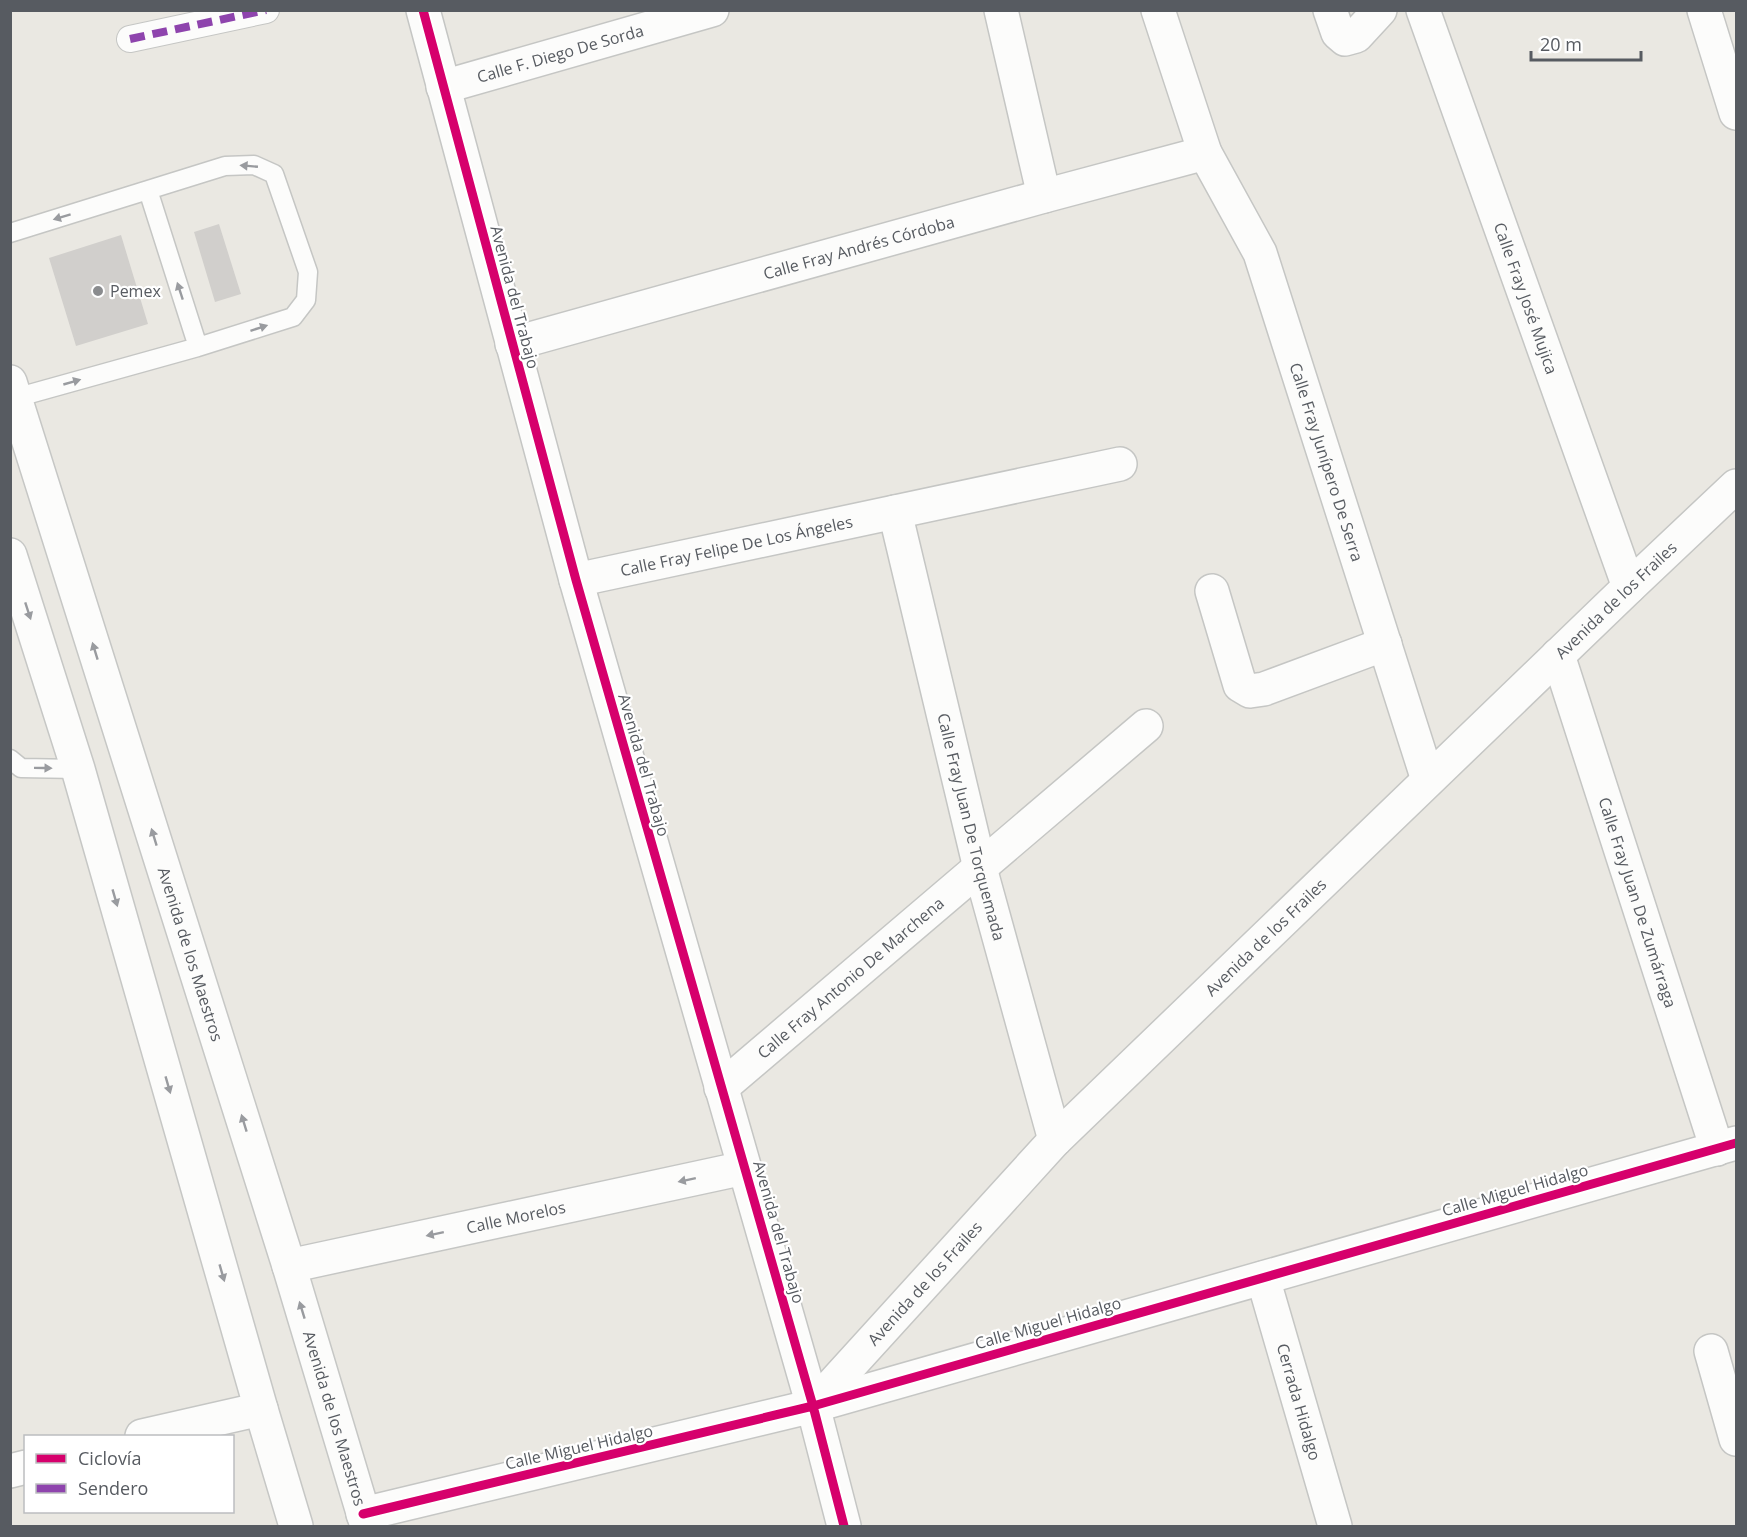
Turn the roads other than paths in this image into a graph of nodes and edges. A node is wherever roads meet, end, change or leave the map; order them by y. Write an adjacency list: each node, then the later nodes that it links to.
1 (266, 10): 10 (street)
2 (423, 10): 11 (street, Avenida del Trabajo)
3 (712, 10): 11 (street, Calle F. Diego De Sorda)
4 (1000, 10): 15 (street)
5 (1158, 10): 13 (street, Calle Fray Junípero De Serra)
6 (1330, 10): 7 (street)
7 (1380, 10)
8 (1423, 10): 25 (street, Calle Fray José Mujica)
9 (1704, 10): 12 (street)
10 (130, 39)
11 (443, 87): 17 (street, Avenida del Trabajo)
12 (1737, 113)
13 (1205, 153): 15 (street, Calle Fray Andrés Córdoba); 27 (street, Calle Fray Junípero De Serra)
14 (148, 190): 16 (lane, one-way to 16); 18 (lane, one-way to 14); 18 (lane, one-way to 14)
15 (1044, 196): 17 (street, Calle Fray Andrés Córdoba)
16 (10, 233)
17 (512, 344): 24 (street, Avenida del Trabajo)
18 (198, 347): 19 (lane, one-way to 18)
19 (13, 390): 38 (street, Avenida de los Maestros, one-way to 19)
20 (1120, 464): 22 (street, Calle Fray Felipe De Los Ángeles)
21 (1733, 501): 25 (street, Avenida de los Frailes)
22 (895, 512): 24 (street, Calle Fray Felipe De Los Ángeles); 33 (street, Calle Fray Juan De Torquemada)
23 (10, 555): 31 (street, one-way to 31)
24 (576, 580): 34 (street, Avenida del Trabajo)
25 (1629, 587): 28 (street, Avenida de los Frailes)
26 (1212, 591): 27 (street)
27 (1385, 644): 32 (street, Calle Fray Junípero De Serra)
28 (1558, 655): 32 (street, Avenida de los Frailes); 36 (street, Calle Fray Juan De Zumárraga)
29 (1146, 726): 33 (street, Calle Fray Antonio De Marchena)
30 (10, 759): 31 (lane, one-way to 31)
31 (78, 769): 42 (street, one-way to 42)
32 (1428, 780): 35 (street, Avenida de los Frailes)
33 (980, 868): 34 (street, Calle Fray Antonio De Marchena); 35 (street, Calle Fray Juan De Torquemada)
34 (720, 1088): 37 (street, Avenida del Trabajo)
35 (1055, 1140): 41 (street, Avenida de los Frailes)
36 (1727, 1146): 39 (street, Calle Miguel Hidalgo)
37 (744, 1168): 38 (street, Calle Morelos, one-way to 38); 41 (street, Avenida del Trabajo)
38 (289, 1266): 45 (street, Avenida de los Maestros, one-way to 38)
39 (1263, 1278): 41 (street, Calle Miguel Hidalgo); 48 (street, Cerrada Hidalgo)
40 (1711, 1351): 44 (street)
41 (813, 1406): 45 (street, Calle Miguel Hidalgo); 47 (street, Avenida del Trabajo)
42 (261, 1409): 43 (street); 46 (street)
43 (150, 1435)
44 (1737, 1439)
45 (365, 1520)
46 (296, 1527)
47 (844, 1527)
48 (1335, 1527)

